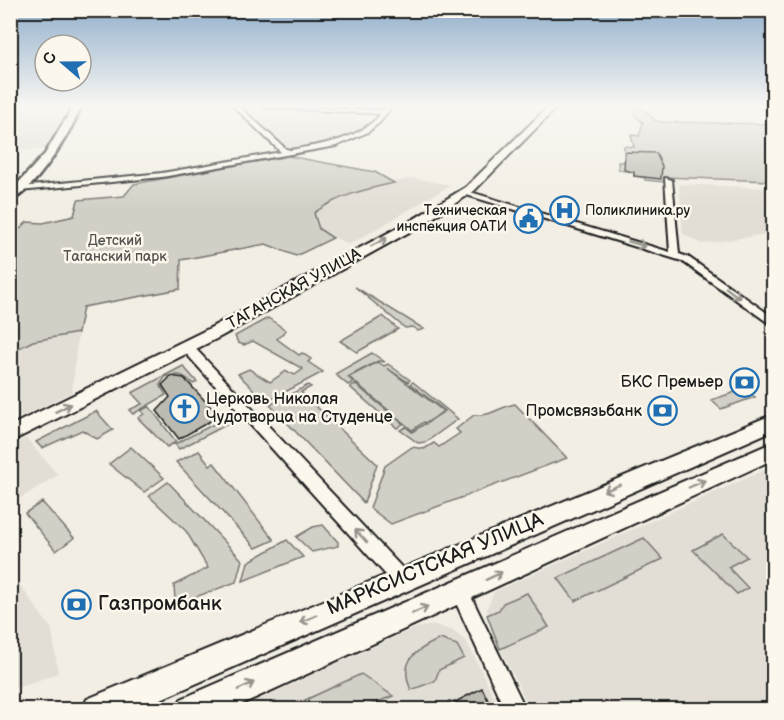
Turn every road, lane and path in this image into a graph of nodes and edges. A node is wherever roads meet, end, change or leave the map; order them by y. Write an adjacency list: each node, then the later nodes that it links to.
1 (58, 141): 7 (street)
2 (273, 141): 5 (street)
3 (345, 141): 5 (street)
4 (518, 141): 8 (main road, ТАГАНСКАЯ УЛИЦА)
5 (290, 152): 7 (street)
6 (668, 180): 10 (street)
7 (16, 190): 9 (street)
8 (464, 193): 10 (street, one-way to 10); 12 (main road, ТАГАНСКАЯ УЛИЦА, one-way to 8)
9 (10, 198)
10 (675, 256): 11 (street, one-way to 11)
11 (774, 324)
12 (187, 347): 14 (main road, ТАГАНСКАЯ УЛИЦА, one-way to 12); 16 (street, one-way to 12)
13 (774, 421): 16 (main road, МАРКСИСТСКАЯ УЛИЦА, one-way to 16)
14 (10, 435)
15 (774, 450): 17 (main road, МАРКСИСТСКАЯ УЛИЦА, one-way to 15)
16 (401, 579): 18 (main road, МАРКСИСТСКАЯ УЛИЦА, one-way to 18)
17 (459, 592): 19 (main road, МАРКСИСТСКАЯ УЛИЦА, one-way to 17); 20 (street)
18 (98, 710)
19 (192, 710)
20 (516, 710)

